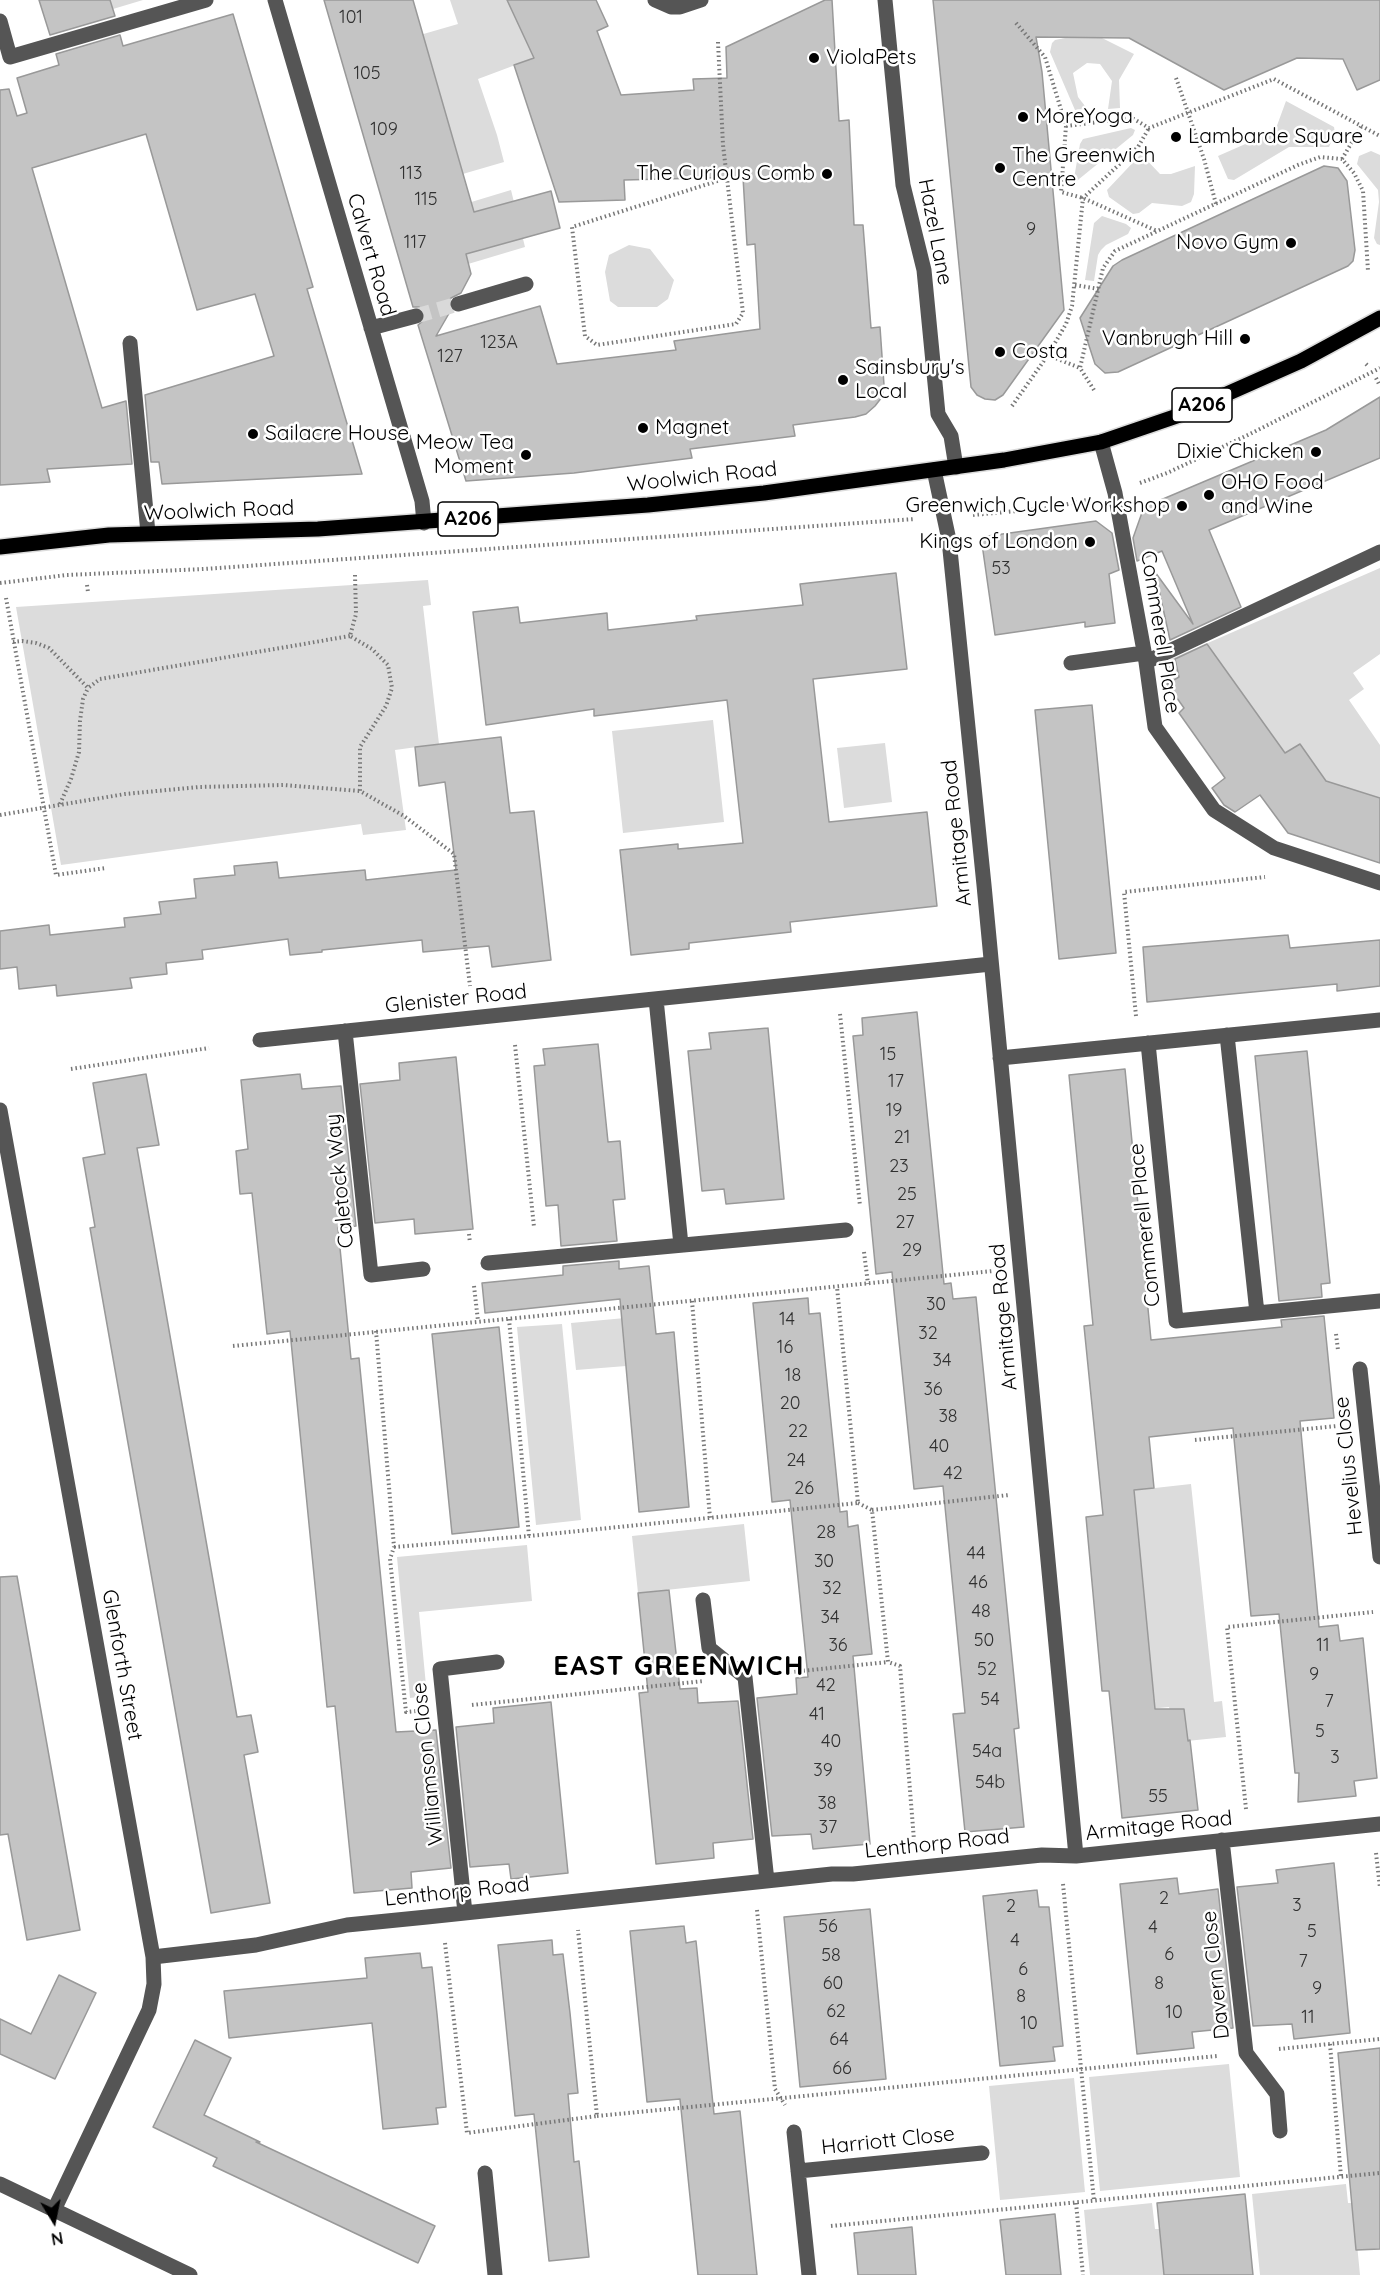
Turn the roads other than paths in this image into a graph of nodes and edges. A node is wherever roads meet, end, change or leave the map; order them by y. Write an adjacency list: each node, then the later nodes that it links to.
1 (206, 0): 6 (street)
2 (275, 0): 11 (street, Calvert Road)
3 (655, 0): 4 (street)
4 (701, 0)
5 (885, 0): 14 (street, Hazel Lane)
6 (0, 21)
7 (526, 284): 8 (street)
8 (458, 304)
9 (416, 316): 11 (street)
10 (1380, 318): 13 (main road, Woolwich Road / A206)
11 (371, 328): 16 (street, Calvert Road)
12 (130, 343): 17 (street)
13 (1101, 442): 14 (main road, Woolwich Road / A206); 20 (street, Commerell Place)
14 (956, 467): 15 (main road, Woolwich Road / A206)
15 (934, 470): 16 (main road, Woolwich Road / A206); 23 (street, Armitage Road)
16 (424, 523): 17 (main road, Woolwich Road / A206)
17 (148, 533): 18 (main road, Woolwich Road / A206)
18 (0, 547)
19 (1380, 552): 20 (street)
20 (1145, 658): 21 (street); 22 (street, Commerell Place)
21 (1071, 663)
22 (1380, 884)
23 (991, 964): 24 (street, Glenister Road); 30 (street, Armitage Road)
24 (656, 999): 26 (street, Glenister Road); 33 (street)
25 (1380, 1020): 27 (street)
26 (345, 1031): 28 (street, Glenister Road); 35 (street, Caletock Way)
27 (1227, 1035): 29 (street); 37 (street)
28 (260, 1040)
29 (1148, 1043): 30 (street); 37 (street, Commerell Place)
30 (1000, 1058): 44 (street, Armitage Road)
31 (0, 1110): 47 (street, Glenforth Street)
32 (846, 1230): 33 (street)
33 (681, 1245): 34 (street)
34 (488, 1263)
35 (423, 1269)
36 (1380, 1301): 37 (street, Commerell Place)
37 (1257, 1313)
38 (1360, 1370): 39 (street, Hevelius Close)
39 (1380, 1557)
40 (703, 1600): 45 (street)
41 (497, 1662): 46 (street, Williamson Close)
42 (1380, 1824): 43 (street, Armitage Road)
43 (1222, 1840): 44 (street, Armitage Road); 48 (street, Davern Close)
44 (1076, 1856): 45 (street, Lenthorp Road)
45 (760, 1881): 46 (street, Lenthorp Road)
46 (465, 1913): 47 (street, Lenthorp Road)
47 (153, 1957): 54 (street, Glenforth Street)
48 (1280, 2131)
49 (794, 2132): 51 (street, Harriott Close)
50 (982, 2153): 51 (street, Harriott Close)
51 (798, 2171): 57 (street, Harriott Close)
52 (486, 2173): 56 (street)
53 (0, 2184): 54 (street)
54 (54, 2210): 55 (street)
55 (190, 2275)
56 (495, 2275)
57 (809, 2275)

